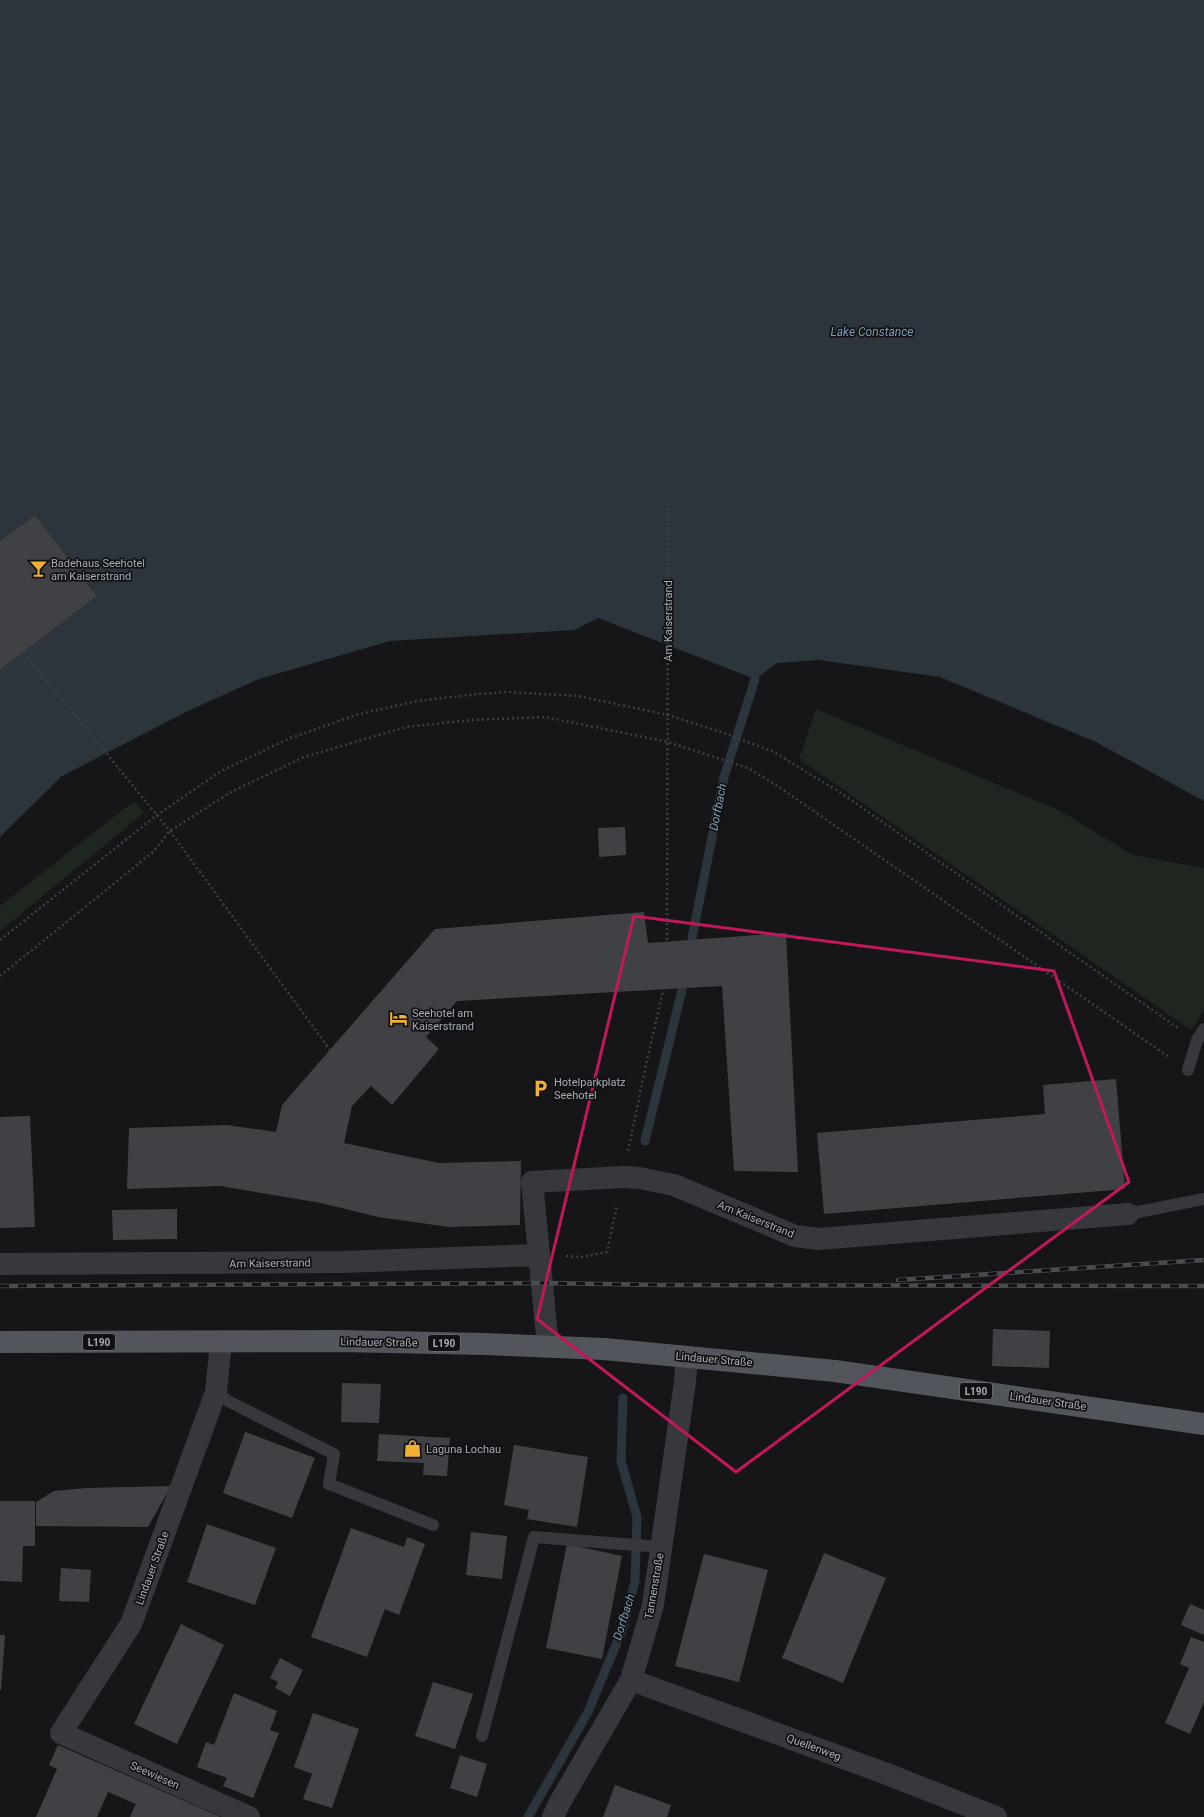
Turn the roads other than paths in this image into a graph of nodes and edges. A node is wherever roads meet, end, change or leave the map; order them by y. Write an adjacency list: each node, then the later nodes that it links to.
1 (1204, 1029): 2 (lane)
2 (1188, 1070)
3 (1204, 1199): 4 (lane)
4 (1128, 1214): 5 (street, Am Kaiserstrand)
5 (539, 1255): 6 (street, Am Kaiserstrand); 9 (street, Am Kaiserstrand)
6 (0, 1264)
7 (0, 1342): 8 (main road, Lindauer Straße / L190)
8 (221, 1342): 9 (main road, Lindauer Straße / L190); 11 (street, Lindauer Straße)
9 (548, 1346): 10 (main road, Lindauer Straße / L190)
10 (687, 1357): 12 (main road, Lindauer Straße / L190); 14 (street, Tannenstraße)
11 (216, 1392): 13 (lane); 16 (street, Lindauer Straße)
12 (1204, 1424)
13 (433, 1525)
14 (653, 1546): 15 (street, Tannenstraße); 17 (lane)
15 (631, 1680): 19 (street, Tannenstraße); 20 (street, Quellenweg)
16 (61, 1733): 18 (street, Seewiesen)
17 (482, 1736)
18 (249, 1817)
19 (553, 1817)
20 (996, 1817)

